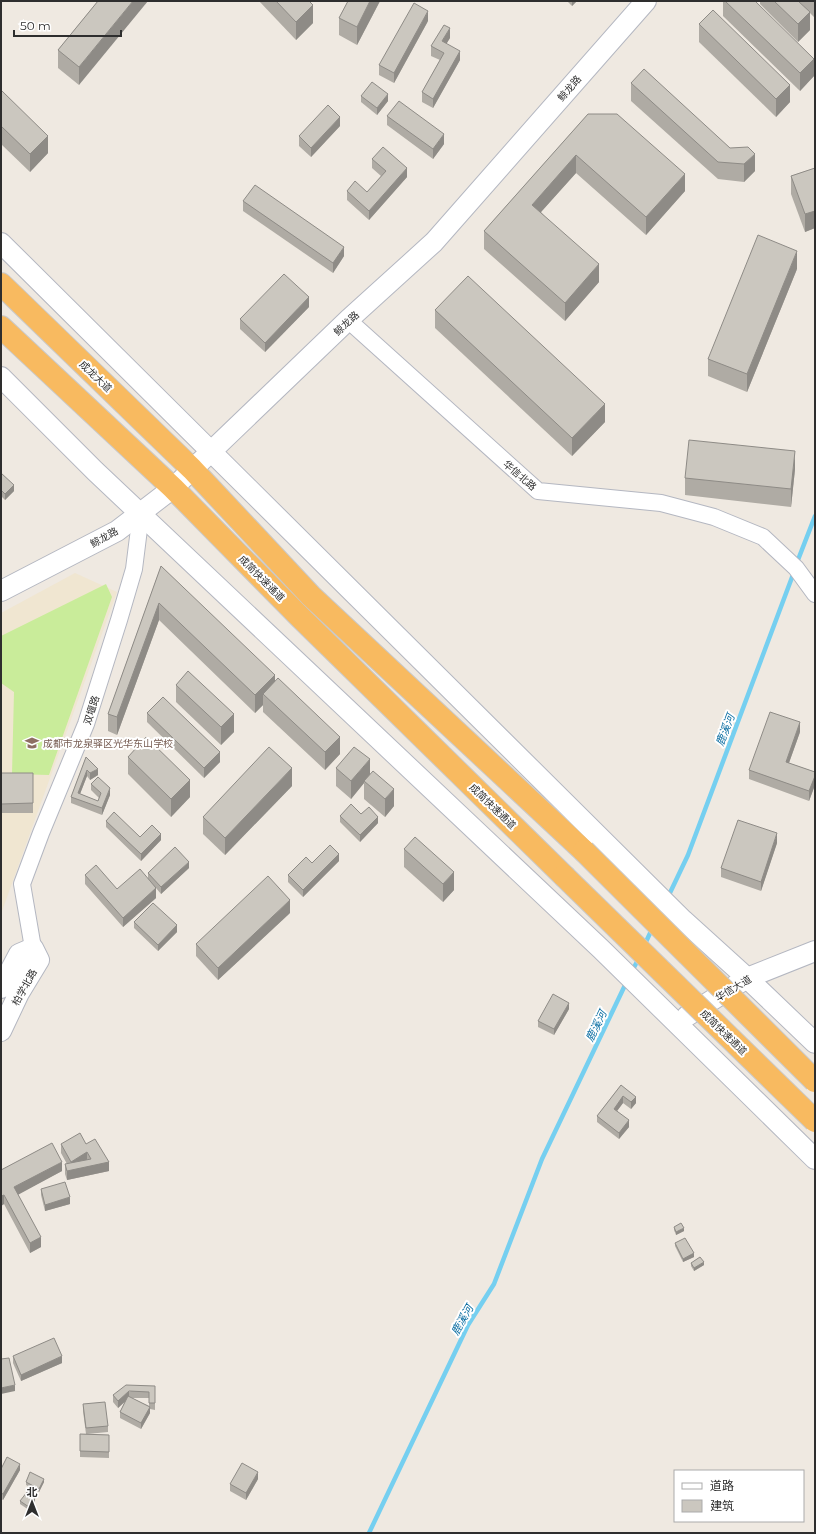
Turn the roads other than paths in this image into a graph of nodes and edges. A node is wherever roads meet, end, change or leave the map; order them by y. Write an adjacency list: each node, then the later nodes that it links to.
1 (646, 1): 4 (street, 鲸龙路)
2 (1, 243): 7 (street)
3 (1, 284): 8 (highway, 成龙大道)
4 (348, 320): 7 (street, 鲸龙路); 12 (street, 华信北路)
5 (1, 327): 9 (highway)
6 (1, 377): 10 (street)
7 (212, 452): 8 (street, 鲸龙路); 15 (street)
8 (192, 469): 9 (street, 鲸龙路); 20 (highway, bridge)
9 (173, 488): 10 (street, 鲸龙路); 21 (highway, 成简快速通道, bridge)
10 (140, 513): 11 (street, 鲸龙路); 13 (street, 双堰路); 17 (street)
11 (1, 591)
12 (815, 594)
13 (33, 948): 16 (street, 柏学北路); 18 (street, 柏学北路)
14 (815, 951): 15 (street, 华信大道)
15 (747, 978): 17 (street, 华信大道); 19 (street)
16 (1, 988)
17 (677, 1023): 22 (street)
18 (1, 1032)
19 (815, 1043)
20 (815, 1081)
21 (815, 1121)
22 (815, 1158)

